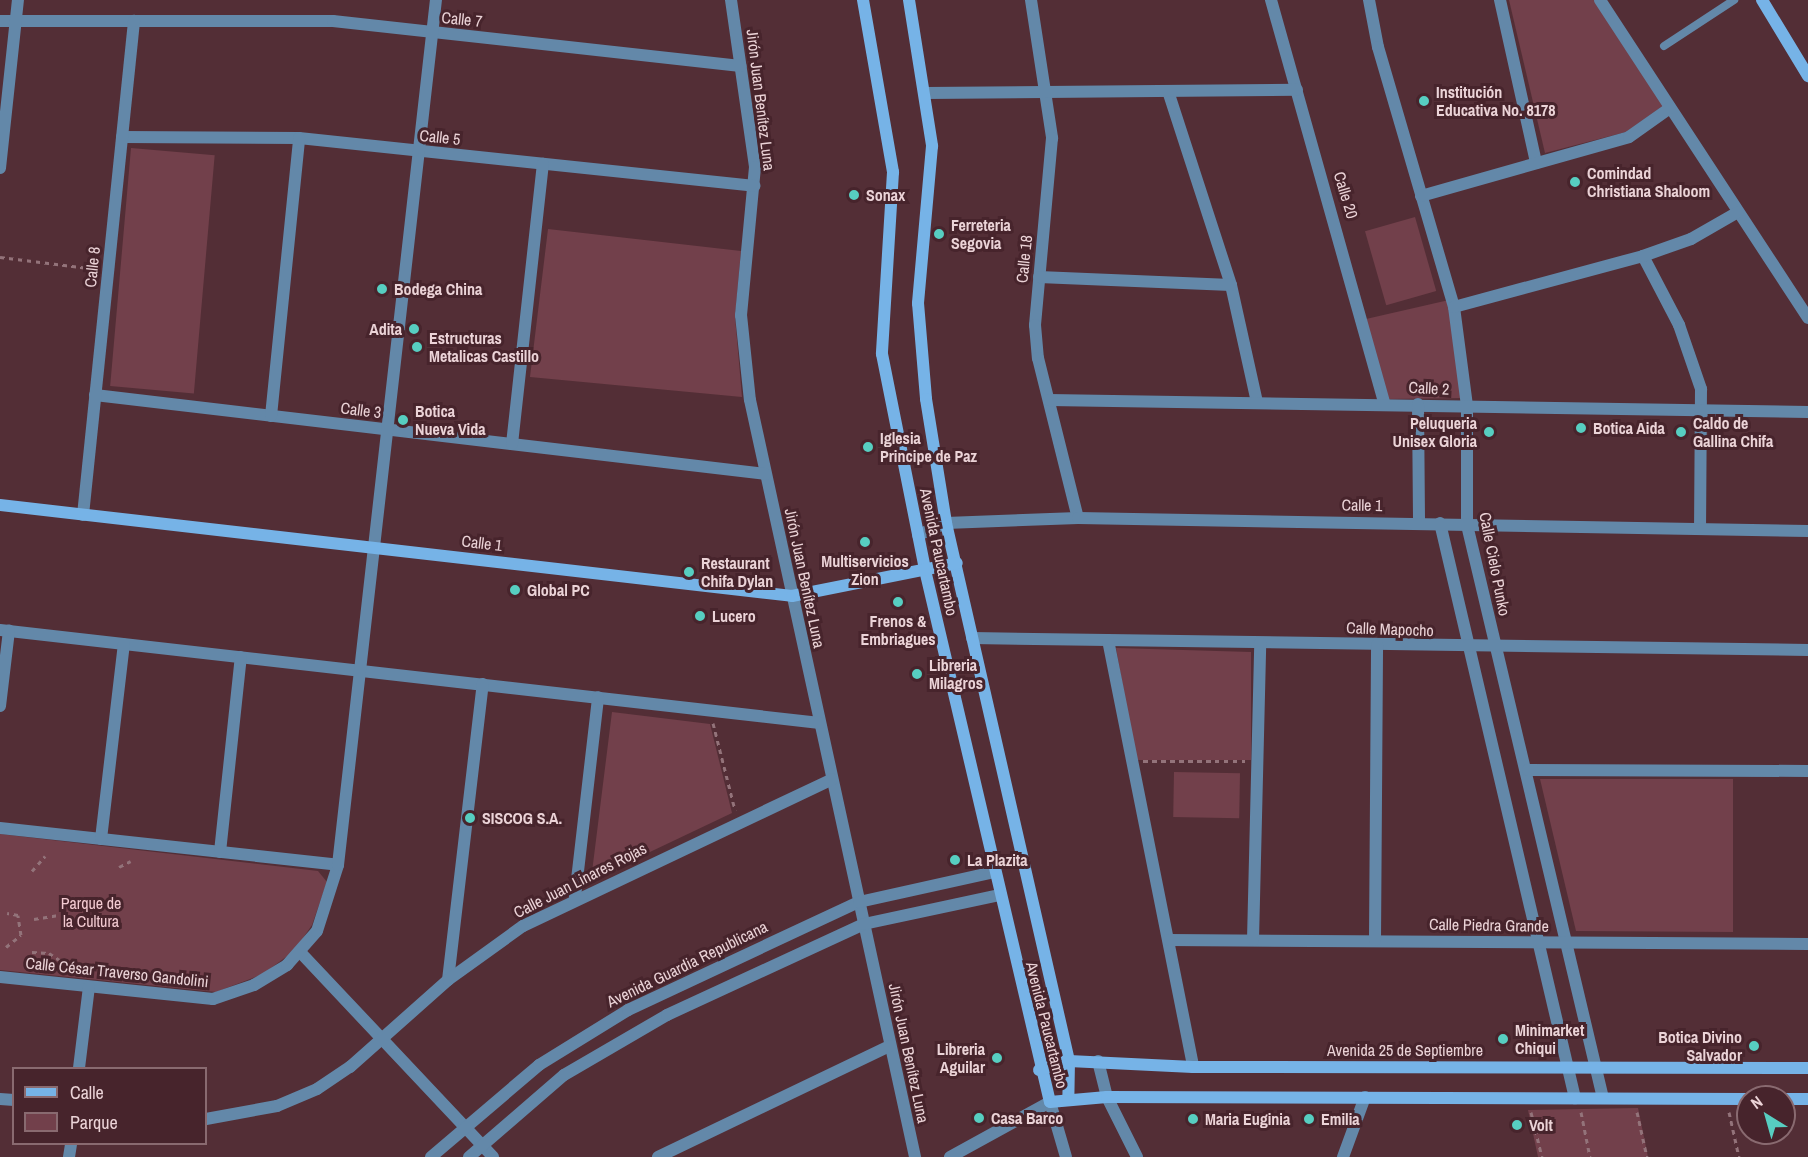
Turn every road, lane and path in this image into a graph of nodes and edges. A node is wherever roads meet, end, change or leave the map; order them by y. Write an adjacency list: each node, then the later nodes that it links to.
1 (18, 0): 15 (street)
2 (436, 0): 16 (street, Calle César Traverso Gandolini)
3 (731, 0): 18 (street, Jirón Juan Benítez Luna)
4 (863, 0): 62 (main road, Avenida Paucartambo)
5 (909, 0): 23 (main road, Avenida Paucartambo)
6 (1031, 0): 21 (street, Calle 18)
7 (1270, 0): 20 (street, Calle 20)
8 (1369, 0): 32 (street, Calle Cielo Punko)
9 (1500, 0): 28 (street)
10 (1600, 0): 24 (street)
11 (1734, 0): 17 (lane)
12 (1762, 0): 19 (main road)
13 (0, 21): 15 (street, Calle 7)
14 (134, 21): 15 (street, Calle 7); 16 (street, Calle 7); 25 (street, Calle 8)
15 (16, 22): 30 (street)
16 (432, 32): 18 (street, Calle 7); 27 (street, Calle César Traverso Gandolini)
17 (1664, 46)
18 (741, 66): 31 (street, Jirón Juan Benítez Luna)
19 (1808, 76)
20 (1297, 90): 22 (street); 44 (street, Calle 20)
21 (1046, 92): 22 (street); 23 (street); 37 (street, Calle 18)
22 (1168, 92): 38 (street)
23 (926, 93): 56 (main road, Avenida Paucartambo)
24 (1670, 108): 28 (street); 33 (street)
25 (122, 137): 26 (street, Calle 5); 36 (street, Calle 8)
26 (298, 138): 27 (street, Calle 5); 49 (street)
27 (419, 151): 29 (street, Calle 5); 50 (street, Calle César Traverso Gandolini)
28 (1536, 163): 32 (street)
29 (543, 164): 31 (street, Calle 5); 51 (street)
30 (0, 168)
31 (754, 186): 52 (street, Jirón Juan Benítez Luna)
32 (1421, 196): 39 (street, Calle Cielo Punko)
33 (1738, 212): 34 (street); 40 (street)
34 (1643, 256): 39 (street); 47 (street)
35 (0, 257): 36 (path)
36 (108, 271): 41 (street, Calle 8)
37 (1039, 277): 38 (street); 42 (street, Calle 18)
38 (1231, 285): 43 (street)
39 (1454, 308): 46 (street, Calle Cielo Punko)
40 (1808, 318)
41 (95, 395): 49 (street, Calle 3); 54 (street, Calle 8)
42 (1049, 400): 43 (street, Calle 2); 55 (street, Calle 18)
43 (1257, 402): 44 (street, Calle 2)
44 (1384, 402): 45 (street, Calle 2)
45 (1418, 404): 46 (street, Calle 2); 57 (street)
46 (1467, 406): 47 (street, Calle 2); 59 (street, Calle Cielo Punko)
47 (1701, 410): 48 (street, Calle 2); 60 (street)
48 (1808, 412)
49 (271, 416): 50 (street, Calle 3)
50 (387, 430): 51 (street, Calle 3); 63 (street, Calle César Traverso Gandolini)
51 (512, 444): 52 (street, Calle 3)
52 (765, 474): 66 (street, Jirón Juan Benítez Luna)
53 (0, 505): 54 (main road, Calle 1)
54 (83, 515): 63 (main road, Calle 1)
55 (1078, 518): 56 (street, Calle 1); 57 (street, Calle 1)
56 (946, 523): 62 (street, Calle 1); 64 (main road, Avenida Paucartambo)
57 (1419, 523): 58 (street, Calle 1)
58 (1440, 523): 59 (street, Calle 1); 74 (street)
59 (1467, 525): 60 (street, Calle 1); 73 (street, Calle Cielo Punko)
60 (1700, 529): 61 (street, Calle 1)
61 (1808, 531)
62 (918, 535): 65 (main road, Avenida Paucartambo)
63 (374, 547): 66 (main road, Calle 1); 77 (street, Calle César Traverso Gandolini)
64 (957, 563): 65 (main road, Calle 1); 68 (main road, Avenida Paucartambo)
65 (925, 570): 66 (main road, Calle 1); 97 (main road, Avenida Paucartambo)
66 (792, 596): 82 (street, Jirón Juan Benítez Luna)
67 (4, 631): 71 (street); 80 (street)
68 (972, 638): 69 (street, Calle Mapocho); 120 (main road, Avenida Paucartambo)
69 (1108, 640): 70 (street, Calle Mapocho); 83 (street)
70 (1260, 643): 72 (street, Calle Mapocho); 84 (street)
71 (123, 644): 76 (street); 90 (street)
72 (1377, 645): 74 (street, Calle Mapocho); 107 (street)
73 (1496, 647): 74 (street, Calle Mapocho); 75 (street, Calle Mapocho); 85 (street, Calle Cielo Punko)
74 (1469, 648): 108 (street)
75 (1808, 650)
76 (241, 657): 77 (street); 91 (street)
77 (360, 671): 78 (street); 94 (street, Calle César Traverso Gandolini)
78 (483, 684): 79 (street); 116 (street)
79 (598, 697): 81 (street); 99 (street)
80 (0, 706)
81 (710, 710): 82 (street); 88 (path)
82 (820, 723): 87 (street, Jirón Juan Benítez Luna)
83 (1133, 761): 84 (path); 106 (street)
84 (1257, 761): 105 (street)
85 (1528, 770): 86 (street); 109 (street, Calle Cielo Punko)
86 (1808, 771)
87 (832, 779): 88 (street, Calle Juan Linares Rojas); 100 (street, Jirón Juan Benítez Luna)
88 (738, 823): 99 (street, Calle Juan Linares Rojas)
89 (0, 828): 90 (street)
90 (100, 839): 91 (street)
91 (220, 852): 94 (street)
92 (45, 856): 96 (path)
93 (131, 861): 95 (path)
94 (338, 865): 113 (street, Calle César Traverso Gandolini)
95 (119, 867)
96 (32, 871)
97 (994, 872): 98 (main road, Avenida Paucartambo); 100 (street, Avenida Guardia Republicana)
98 (999, 895): 104 (street); 127 (main road, Avenida Paucartambo)
99 (575, 897): 116 (street, Calle Juan Linares Rojas)
100 (859, 902): 104 (street, Jirón Juan Benítez Luna); 140 (street, Avenida Guardia Republicana)
101 (7, 913): 111 (path)
102 (59, 915): 103 (path)
103 (34, 919)
104 (864, 924): 119 (street, Jirón Juan Benítez Luna); 141 (street)
105 (1253, 939): 106 (street, Calle Piedra Grande); 107 (street, Calle Piedra Grande)
106 (1169, 940): 123 (street)
107 (1375, 940): 108 (street, Calle Piedra Grande)
108 (1538, 942): 109 (street, Calle Piedra Grande); 124 (street)
109 (1568, 942): 110 (street, Calle Piedra Grande); 125 (street, Calle Cielo Punko)
110 (1808, 944)
111 (6, 947)
112 (32, 952): 114 (path)
113 (301, 953): 117 (street, Calle César Traverso Gandolini); 118 (street)
114 (64, 963)
115 (0, 976): 117 (street, Calle César Traverso Gandolini)
116 (448, 980): 118 (street, Calle Juan Linares Rojas)
117 (89, 987): 122 (street)
118 (382, 1040): 139 (street, Calle Juan Linares Rojas); 140 (street)
119 (890, 1046): 145 (street); 146 (street, Jirón Juan Benítez Luna)
120 (1069, 1061): 121 (main road, Avenida 25 de Septiembre); 127 (main road, Avenida 25 de Septiembre); 136 (main road, Avenida Paucartambo)
121 (1098, 1061): 123 (main road, Avenida 25 de Septiembre); 128 (street)
122 (79, 1067)
123 (1193, 1067): 124 (main road, Avenida 25 de Septiembre)
124 (1567, 1067): 125 (main road, Avenida 25 de Septiembre); 131 (street)
125 (1596, 1067): 126 (main road, Avenida 25 de Septiembre); 132 (street, Calle Cielo Punko)
126 (1808, 1068)
127 (1039, 1070): 137 (main road, Avenida Paucartambo)
128 (1107, 1097): 129 (main road); 136 (main road); 149 (street)
129 (1365, 1097): 130 (main road); 150 (street)
130 (1522, 1098): 131 (main road); 151 (path)
131 (1575, 1098): 132 (main road)
132 (1603, 1098): 133 (main road)
133 (1631, 1098): 134 (main road); 153 (path)
134 (1726, 1099): 135 (main road); 154 (path)
135 (1736, 1099)
136 (1068, 1100): 137 (main road)
137 (1050, 1102): 147 (street); 148 (street)
138 (1581, 1111): 152 (path)
139 (207, 1119)
140 (465, 1128): 141 (street); 142 (street, Avenida Guardia Republicana)
141 (482, 1146): 143 (street); 144 (street)
142 (431, 1157)
143 (469, 1157)
144 (493, 1157)
145 (658, 1157)
146 (915, 1157)
147 (951, 1157)
148 (1066, 1157)
149 (1137, 1157)
150 (1343, 1157)
151 (1542, 1157)
152 (1590, 1157)
153 (1647, 1157)
154 (1739, 1157)

